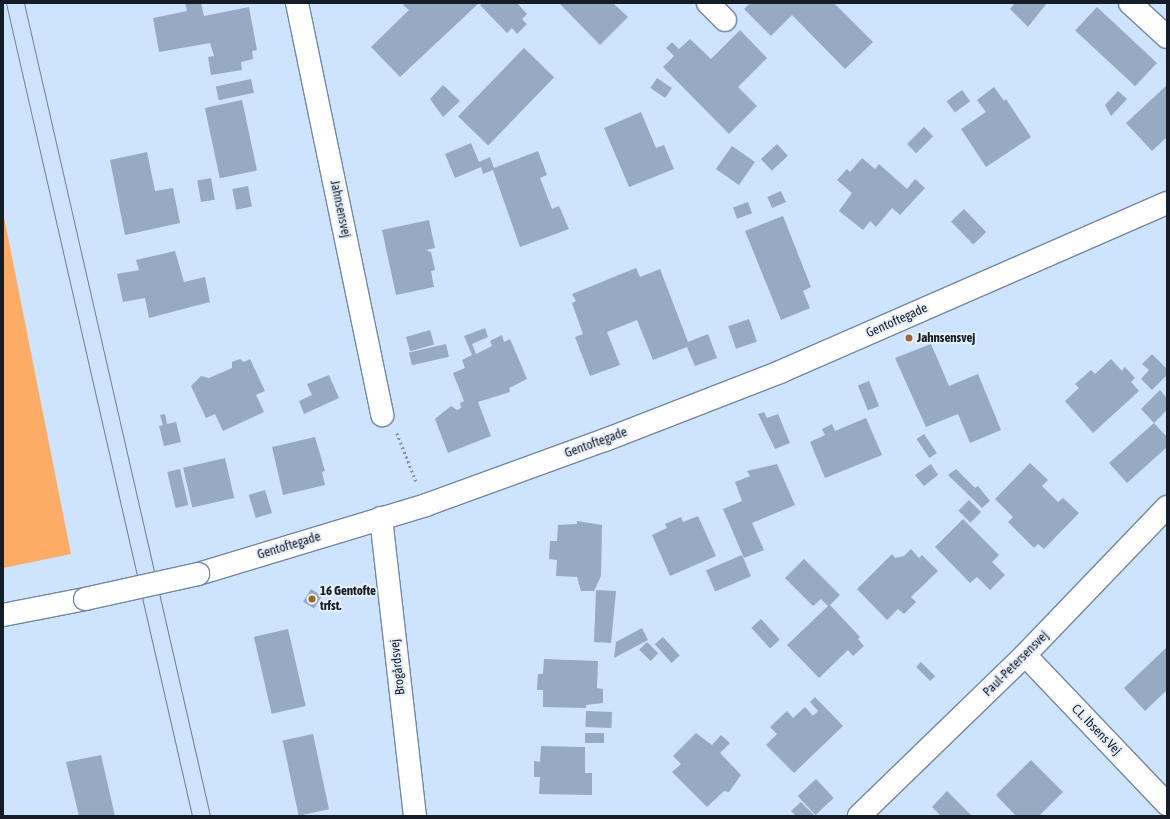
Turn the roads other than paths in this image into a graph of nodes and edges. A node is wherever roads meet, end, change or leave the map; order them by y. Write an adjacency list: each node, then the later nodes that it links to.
1 (297, 3): 7 (street, Jahnsensvej)
2 (708, 3): 4 (street)
3 (1130, 3): 5 (street)
4 (725, 20)
5 (1167, 37)
6 (1167, 204): 9 (street, Gentoftegade)
7 (382, 415)
8 (1167, 506): 11 (street, Paul-Petersensvej)
9 (381, 518): 10 (street, Gentoftegade, bridge); 13 (street, Brogårdsvej)
10 (3, 615)
11 (1026, 655): 12 (street, C.L. Ibsens Vej); 14 (street, Paul-Petersensvej)
12 (1167, 804)
13 (415, 816)
14 (859, 816)

